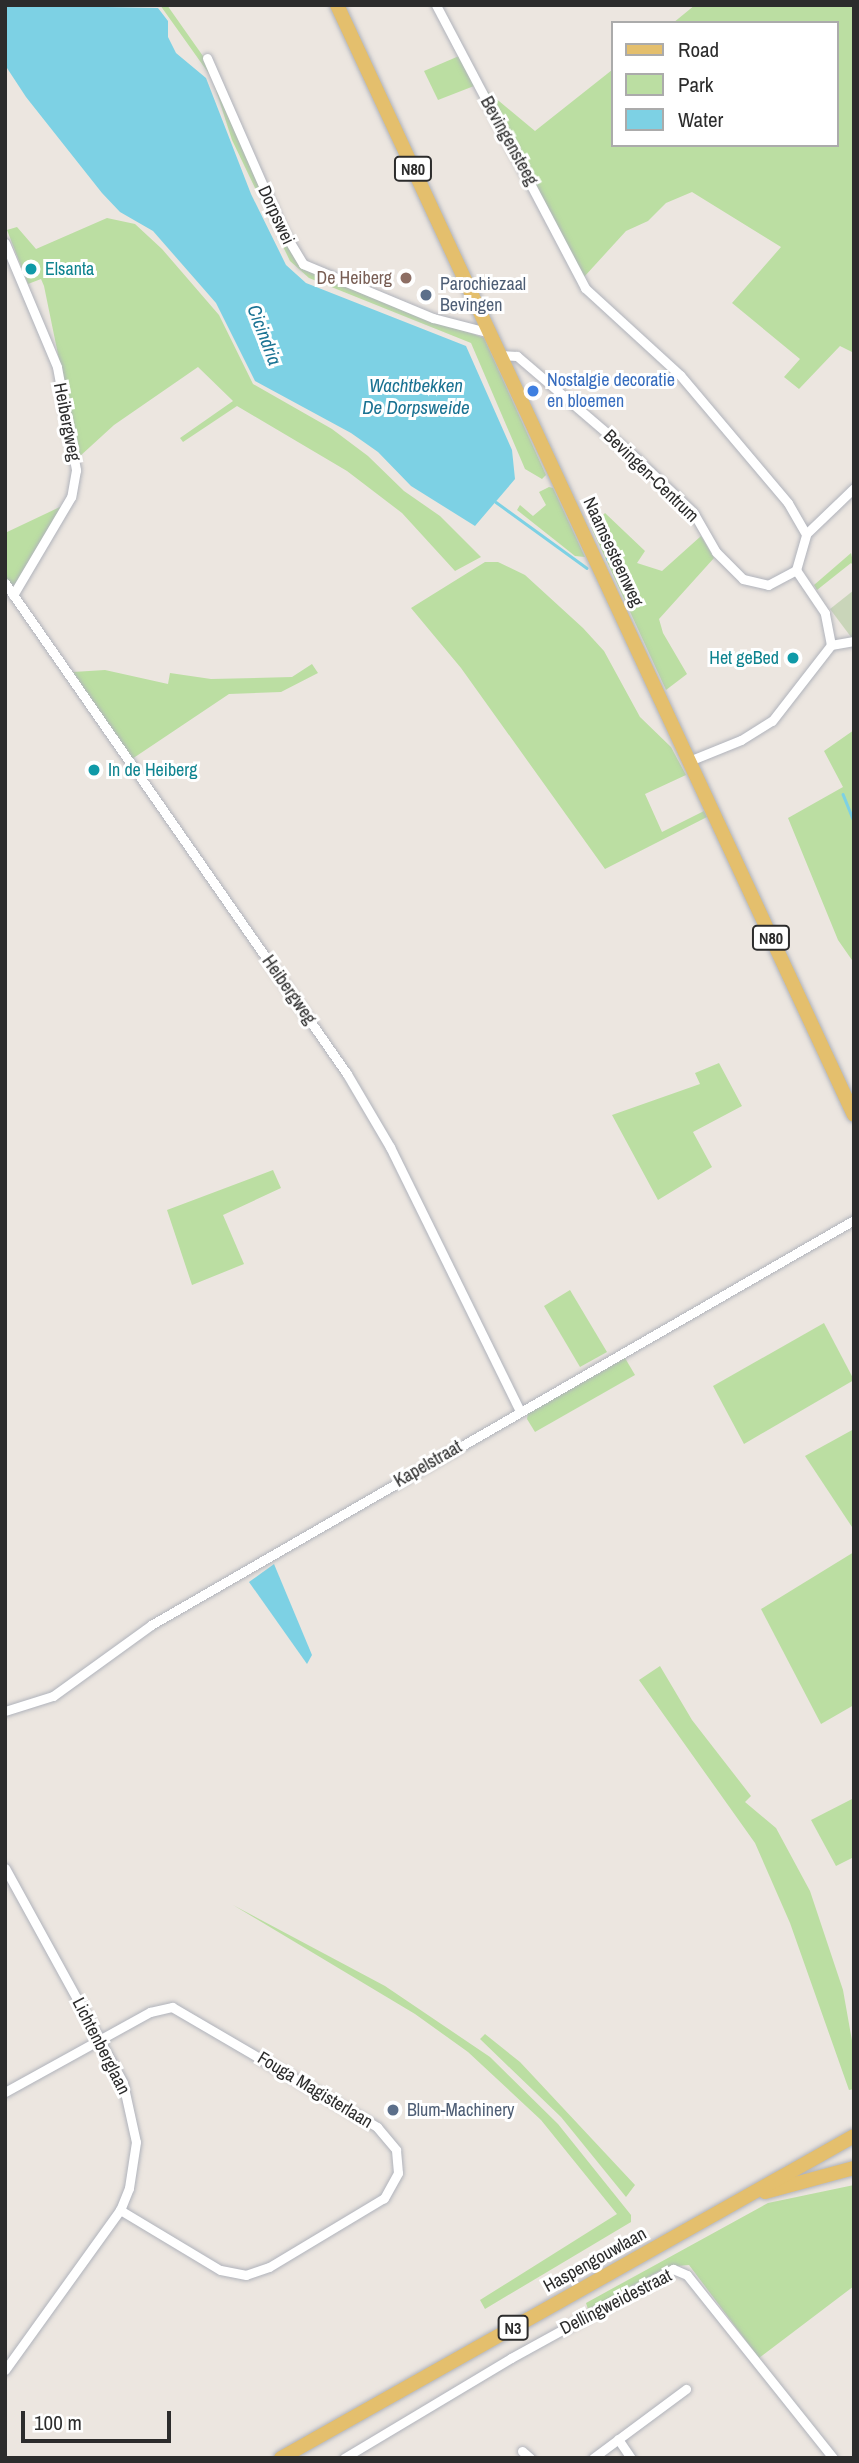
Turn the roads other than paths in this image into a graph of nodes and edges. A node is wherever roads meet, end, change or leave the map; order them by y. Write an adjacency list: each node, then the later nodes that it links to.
1 (337, 5): 5 (main road, Naamsesteenweg / N80)
2 (436, 5): 8 (street, Bevingensteeg)
3 (207, 58): 5 (street, Dorpswei)
4 (5, 243): 11 (street, Heibergweg)
5 (490, 333): 6 (main road, Naamsesteenweg / N80)
6 (500, 355): 9 (street, Bevingen-Centrum); 14 (main road, Naamsesteenweg / N80)
7 (854, 488): 8 (street)
8 (806, 534): 9 (street)
9 (796, 570): 13 (street)
10 (5, 583): 11 (street, Heibergweg)
11 (13, 595): 17 (street, Heibergweg)
12 (854, 641): 13 (street)
13 (831, 645): 14 (street)
14 (689, 761): 15 (main road, Naamsesteenweg / N80)
15 (854, 1115)
16 (854, 1220): 17 (street, Kapelstraat)
17 (520, 1411): 18 (street, Kapelstraat)
18 (5, 1711)
19 (5, 1868): 20 (street, Lichtenberglaan)
20 (99, 2040): 21 (street, Fouga Magisterlaan); 25 (street, Lichtenberglaan); 25 (street, Fouga Magisterlaan)
21 (5, 2092)
22 (854, 2136): 24 (main road, Haspengouwlaan / N3)
23 (854, 2168): 24 (main road)
24 (743, 2197): 30 (main road, Haspengouwlaan / N3)
25 (120, 2210): 26 (street, Lichtenberglaan)
26 (5, 2370)
27 (686, 2389): 28 (street)
28 (618, 2439): 33 (street); 34 (street)
29 (522, 2451): 32 (street)
30 (281, 2458)
31 (345, 2458): 35 (street, Dellingweidestraat)
32 (530, 2458)
33 (593, 2458)
34 (631, 2458)
35 (833, 2458)

